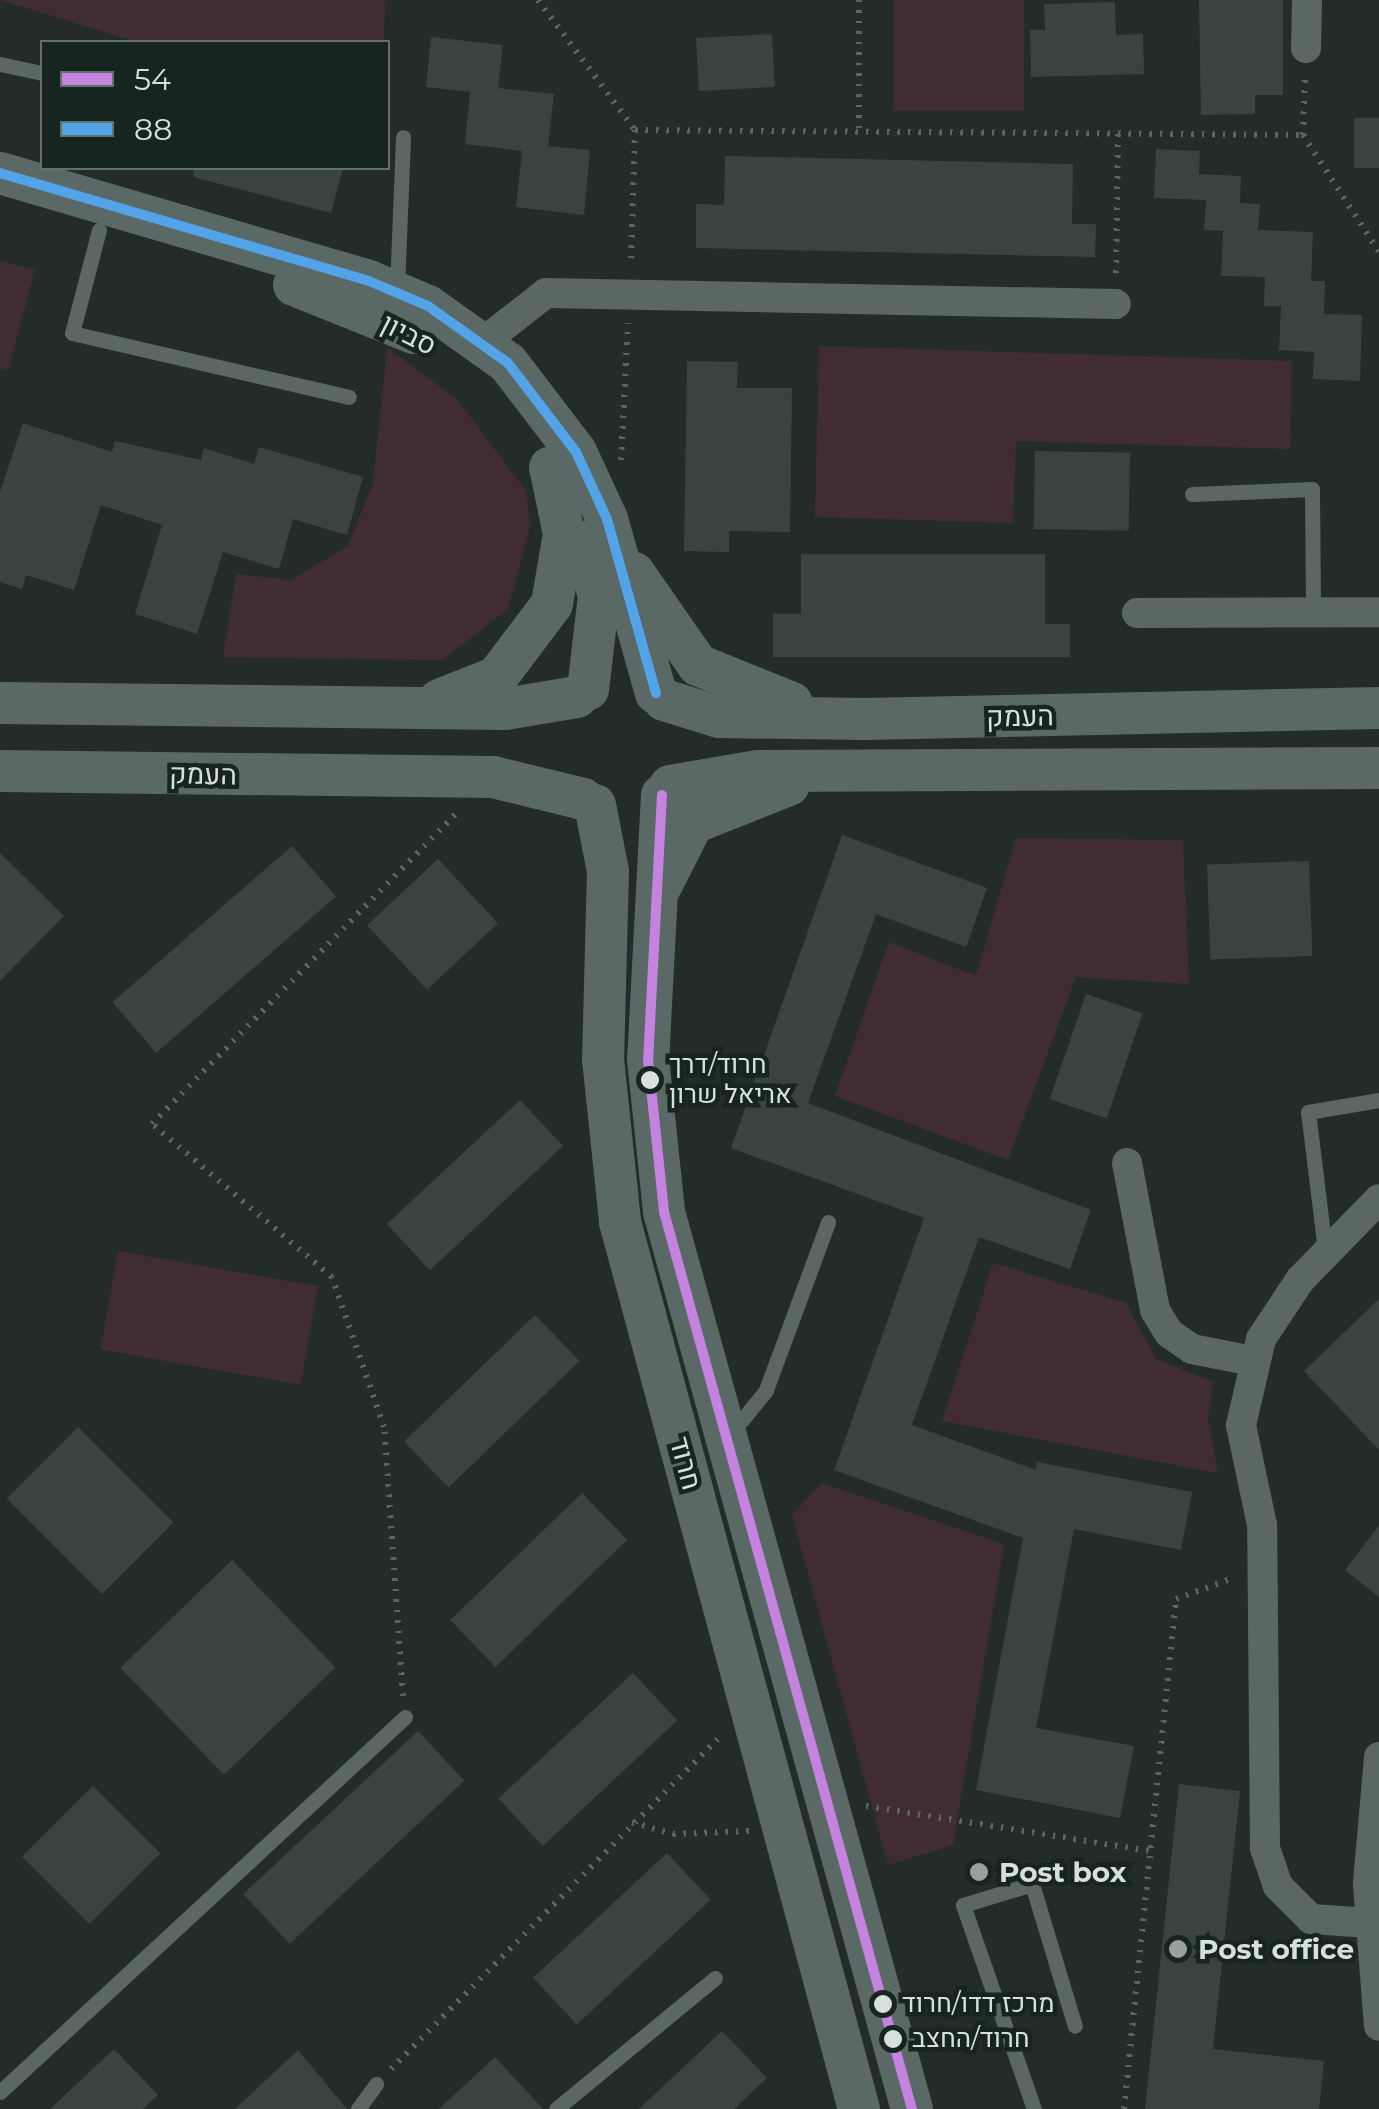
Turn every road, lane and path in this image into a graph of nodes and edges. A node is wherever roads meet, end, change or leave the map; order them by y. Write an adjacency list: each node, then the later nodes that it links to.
1 (859, 0): 7 (path)
2 (1307, 0): 3 (street)
3 (1306, 48): 9 (path)
4 (0, 64): 5 (lane)
5 (40, 73)
6 (635, 130): 7 (path)
7 (859, 131): 8 (path)
8 (1118, 133): 9 (path); 16 (path)
9 (1303, 134): 14 (path)
10 (403, 137): 15 (lane)
11 (0, 173): 15 (street, סביון)
12 (0, 204): 13 (street, סביון)
13 (100, 230): 18 (lane); 19 (street, סביון)
14 (1379, 252)
15 (396, 293): 17 (street, סביון)
16 (1116, 304): 17 (street)
17 (482, 343): 21 (street, סביון)
18 (349, 397)
19 (550, 467): 25 (street, סביון); 28 (street)
20 (1192, 494): 22 (lane)
21 (617, 546): 26 (street, סביון); 30 (street)
22 (1313, 612): 23 (street); 24 (street)
23 (1379, 612)
24 (1137, 614)
25 (583, 693): 26 (street); 28 (street); 36 (street)
26 (660, 696): 30 (street, העמק); 35 (street)
27 (0, 703): 28 (street)
28 (408, 708)
29 (1379, 708): 30 (street, העמק)
30 (866, 719)
31 (1379, 768): 33 (street)
32 (0, 771): 34 (street, העמק)
33 (822, 774): 35 (street); 38 (street)
34 (492, 777): 36 (street, העמק); 37 (street); 48 (path)
35 (666, 791): 36 (street); 38 (street, חרוד)
36 (589, 802): 37 (street, חרוד)
37 (606, 929): 47 (street, חרוד)
38 (652, 939): 45 (street, חרוד)
39 (1379, 1100): 43 (lane)
40 (1127, 1164): 44 (street)
41 (1379, 1199): 43 (street)
42 (828, 1222): 45 (lane)
43 (1326, 1250): 44 (street)
44 (1253, 1360): 46 (street)
45 (722, 1422): 50 (street, חרוד)
46 (1263, 1576): 53 (path); 54 (street)
47 (753, 1706): 51 (path); 52 (street, חרוד)
48 (404, 1717): 59 (lane)
49 (1379, 1757): 54 (street)
50 (825, 1799): 53 (path); 63 (street, חרוד)
51 (632, 1822): 52 (path); 58 (path)
52 (785, 1824): 62 (street, חרוד)
53 (1151, 1852): 65 (path)
54 (1371, 1923): 56 (street)
55 (715, 1978): 61 (lane)
56 (1378, 2013)
57 (1075, 2026): 64 (lane)
58 (376, 2084): 60 (lane)
59 (0, 2092)
60 (358, 2109)
61 (556, 2109)
62 (859, 2109)
63 (912, 2109)
64 (1034, 2109)
65 (1124, 2109)

